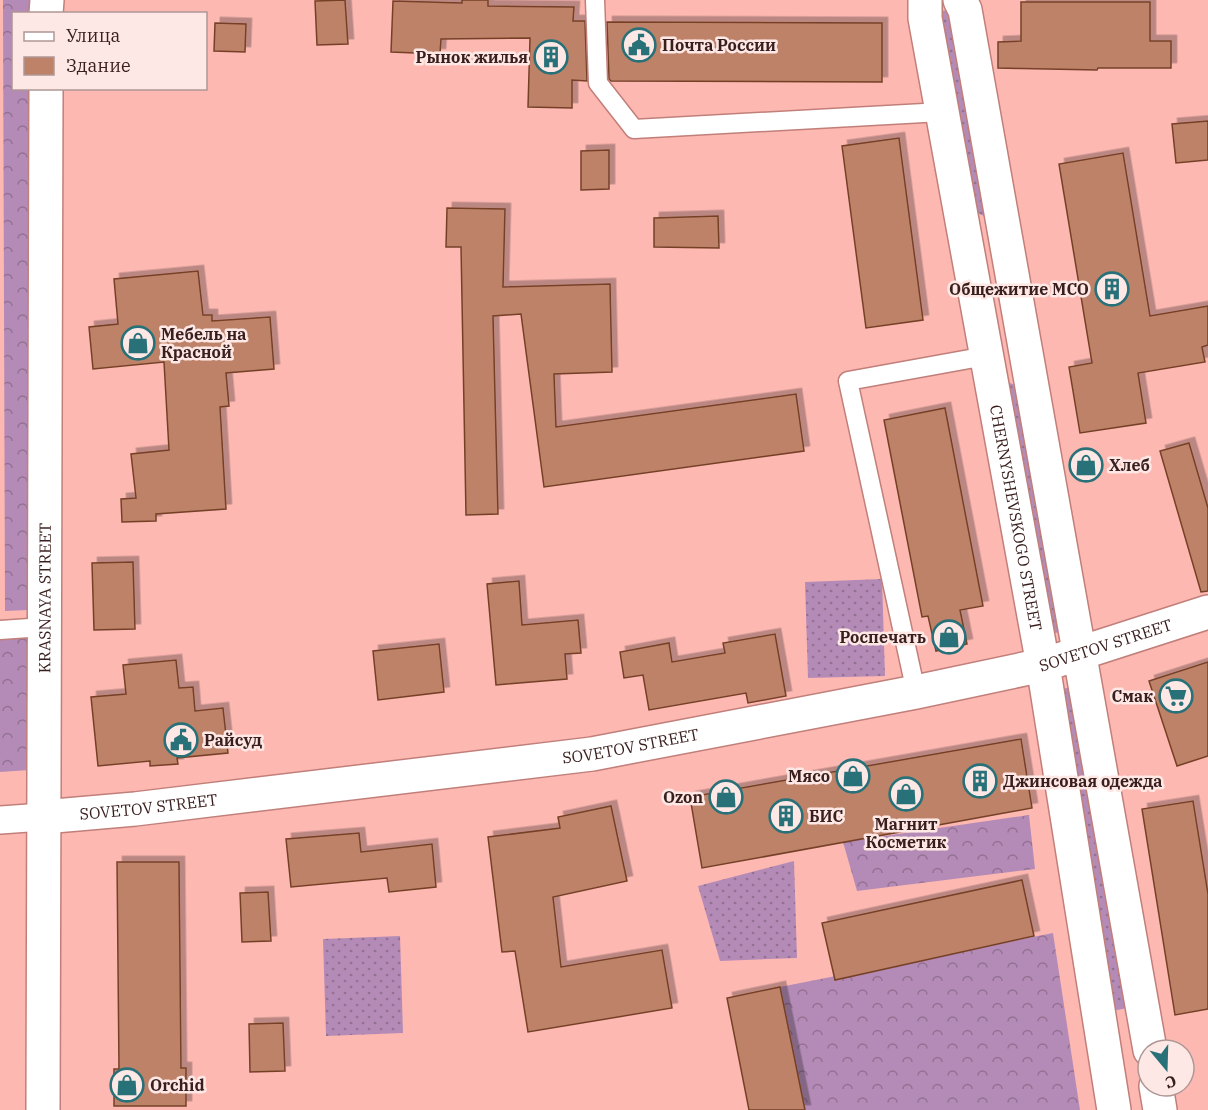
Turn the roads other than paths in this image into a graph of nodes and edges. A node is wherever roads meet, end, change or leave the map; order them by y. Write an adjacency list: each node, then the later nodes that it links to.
1 (596, 0): 5 (lane)
2 (925, 0): 5 (street, CHERNYSHEVSKOGO STREET)
3 (960, 0): 10 (street)
4 (46, 90): 8 (street, KRASNAYA STREET)
5 (942, 112): 6 (street, CHERNYSHEVSKOGO STREET)
6 (986, 356): 11 (street, CHERNYSHEVSKOGO STREET); 12 (lane)
7 (1208, 612): 10 (street, SOVETOV STREET)
8 (44, 627): 9 (lane); 13 (street, KRASNAYA STREET)
9 (0, 630)
10 (1080, 654): 11 (street, SOVETOV STREET); 15 (street)
11 (1042, 665): 12 (street, SOVETOV STREET); 17 (street, CHERNYSHEVSKOGO STREET)
12 (916, 692): 13 (street, SOVETOV STREET)
13 (43, 817): 14 (street); 16 (street, KRASNAYA STREET)
14 (0, 820)
15 (1148, 1038)
16 (43, 1110)
17 (1114, 1110)

